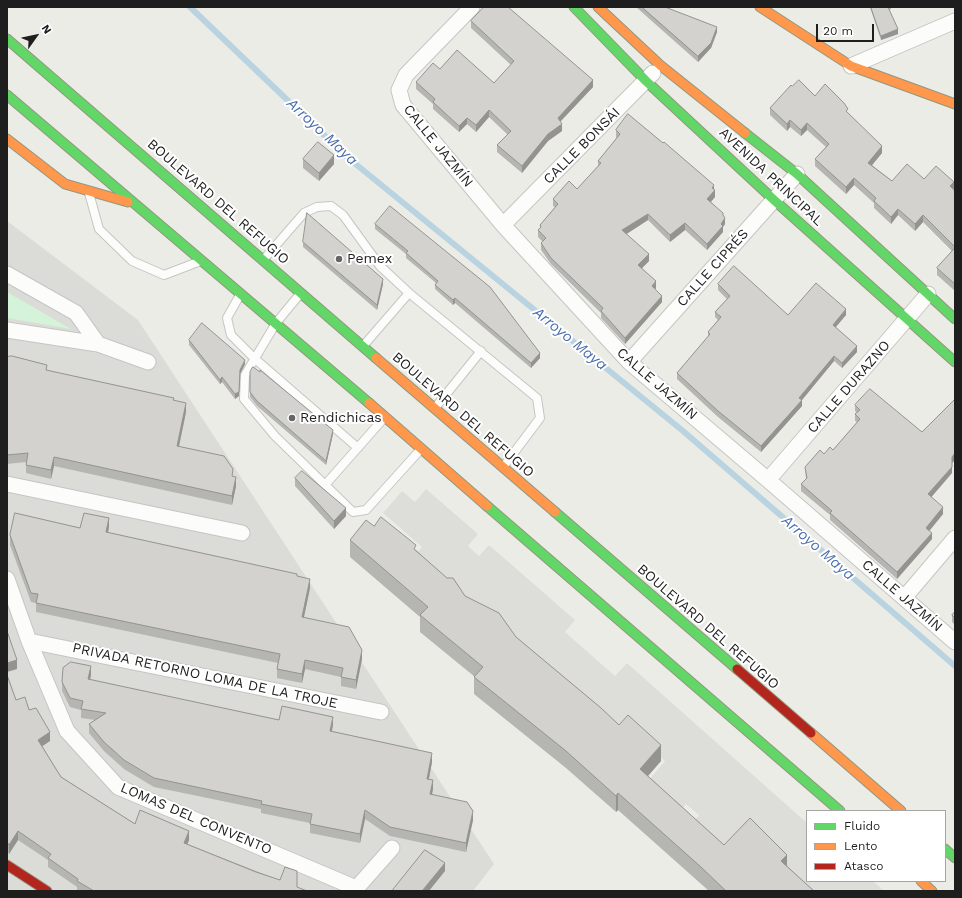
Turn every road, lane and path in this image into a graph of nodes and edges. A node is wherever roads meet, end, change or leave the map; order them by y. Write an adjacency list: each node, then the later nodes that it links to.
1 (472, 7): 17 (street, CALLE JAZMÍN)
2 (574, 7): 9 (main road, AVENIDA PRINCIPAL)
3 (598, 7): 7 (main road, AVENIDA PRINCIPAL)
4 (760, 7): 8 (main road)
5 (955, 21): 8 (street)
6 (7, 39): 18 (main road, BOULEVARD DEL REFUGIO)
7 (660, 65): 9 (street, CALLE BONSÁI); 13 (main road, AVENIDA PRINCIPAL)
8 (851, 66): 11 (main road)
9 (646, 81): 15 (main road, AVENIDA PRINCIPAL); 17 (street, CALLE BONSÁI)
10 (7, 95): 16 (main road)
11 (955, 104)
12 (7, 139): 14 (main road)
13 (797, 174): 15 (street, CALLE CIPRÉS); 24 (main road, AVENIDA PRINCIPAL)
14 (88, 191): 16 (main road); 19 (lane)
15 (774, 200): 25 (main road, AVENIDA PRINCIPAL); 34 (street, CALLE CIPRÉS)
16 (135, 204): 19 (main road)
17 (503, 226): 34 (street, CALLE JAZMÍN)
18 (264, 260): 22 (main road, BOULEVARD DEL REFUGIO); 23 (lane)
19 (202, 261): 21 (main road)
20 (7, 274): 29 (street)
21 (240, 293): 27 (main road); 32 (lane)
22 (301, 293): 27 (lane); 30 (main road, BOULEVARD DEL REFUGIO)
23 (409, 293): 30 (lane); 31 (lane)
24 (928, 294): 25 (street, CALLE DURAZNO); 26 (main road, AVENIDA PRINCIPAL)
25 (908, 319): 35 (main road, AVENIDA PRINCIPAL); 41 (street, CALLE DURAZNO)
26 (955, 319)
27 (276, 323): 32 (lane); 37 (main road)
28 (7, 330): 29 (street)
29 (98, 344): 33 (street)
30 (363, 346): 36 (main road, BOULEVARD DEL REFUGIO)
31 (481, 351): 36 (lane); 40 (lane)
32 (254, 358): 38 (lane); 43 (lane)
33 (148, 362)
34 (629, 362): 41 (street, CALLE JAZMÍN)
35 (955, 362)
36 (436, 408): 40 (main road, BOULEVARD DEL REFUGIO)
37 (385, 417): 38 (lane); 39 (main road)
38 (358, 448): 43 (lane)
39 (421, 448): 43 (lane); 51 (main road)
40 (502, 468): 52 (main road, BOULEVARD DEL REFUGIO)
41 (768, 480): 47 (street, CALLE JAZMÍN)
42 (7, 484): 44 (street)
43 (325, 485)
44 (242, 533)
45 (955, 538): 47 (street)
46 (7, 579): 48 (street, LOMAS DEL CONVENTO)
47 (904, 598): 49 (street, CALLE JAZMÍN)
48 (29, 641): 50 (street, PRIVADA RETORNO LOMA DE LA TROJE); 58 (street, LOMAS DEL CONVENTO)
49 (955, 642)
50 (381, 712)
51 (839, 810)
52 (900, 810)
53 (392, 848): 58 (street)
54 (946, 850): 55 (main road)
55 (955, 858)
56 (7, 865): 59 (main road)
57 (922, 882): 60 (main road)
58 (355, 889)
59 (47, 891)
60 (932, 891)

